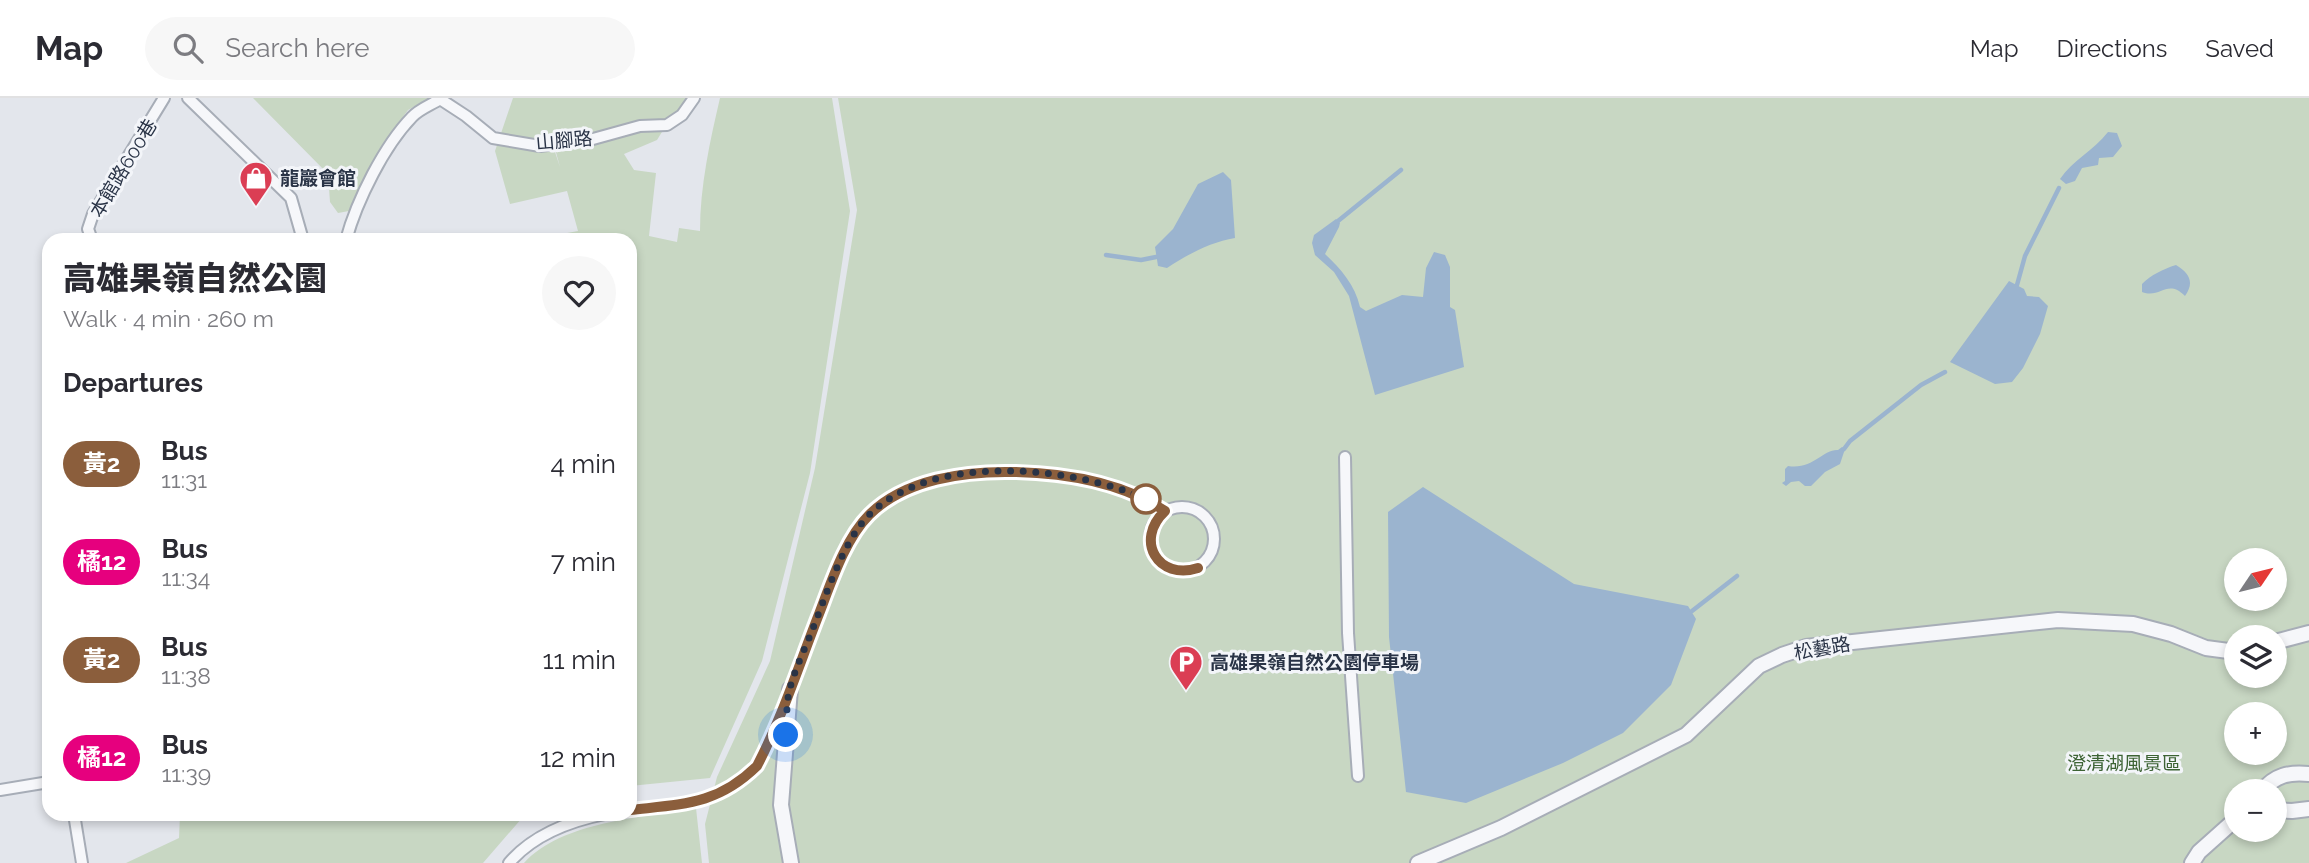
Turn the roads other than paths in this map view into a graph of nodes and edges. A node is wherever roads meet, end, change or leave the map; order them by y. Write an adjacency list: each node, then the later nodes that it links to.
1 (164, 98): 4 (street, 本館路600巷)
2 (188, 98): 5 (street)
3 (694, 98): 6 (street, 山腳路)
4 (89, 233)
5 (301, 233)
6 (349, 233)
7 (1345, 457): 14 (street)
8 (1165, 511): 8 (street); 12 (street)
9 (2309, 634): 10 (street)
10 (2287, 639)
11 (2224, 650): 27 (street, 松藝路)
12 (790, 689): 18 (street); 26 (street)
13 (2309, 774): 15 (street)
14 (1358, 776)
15 (2276, 779)
16 (42, 782): 17 (street)
17 (0, 790)
18 (637, 809)
19 (2309, 809): 20 (street)
20 (2287, 811)
21 (75, 821): 24 (street)
22 (581, 821): 25 (street)
23 (2224, 830): 28 (street)
24 (82, 863)
25 (509, 863)
26 (791, 863)
27 (1418, 863)
28 (2192, 863)

